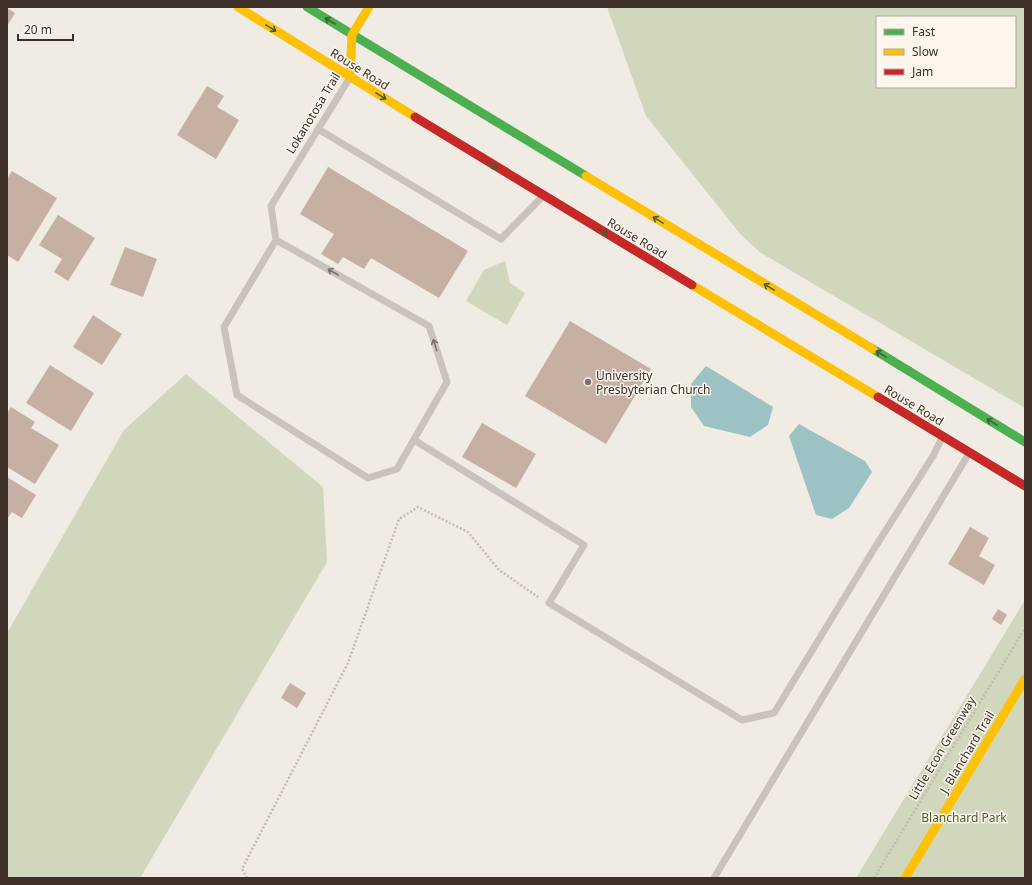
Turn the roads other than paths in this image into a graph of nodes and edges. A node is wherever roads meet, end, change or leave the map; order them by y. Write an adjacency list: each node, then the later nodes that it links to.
1 (238, 7): 5 (street, Rouse Road, one-way to 5)
2 (307, 7): 4 (street, Rouse Road, one-way to 2)
3 (369, 7): 4 (street, Lokanotosa Trail)
4 (352, 35): 5 (street, Lokanotosa Trail); 11 (street, Rouse Road, one-way to 4)
5 (350, 77): 6 (lane, Lokanotosa Trail); 7 (street, Rouse Road, one-way to 7)
6 (318, 129): 7 (lane); 8 (lane, Lokanotosa Trail)
7 (543, 195): 9 (street, Rouse Road, one-way to 9)
8 (276, 240): 10 (lane, one-way to 8); 10 (lane)
9 (943, 436): 10 (lane); 12 (street, Rouse Road)
10 (414, 440)
11 (1025, 442)
12 (970, 452): 13 (street, Rouse Road); 15 (lane)
13 (1025, 486)
14 (1025, 679): 16 (street, J. Blanchard Trail)
15 (714, 878)
16 (905, 878)

